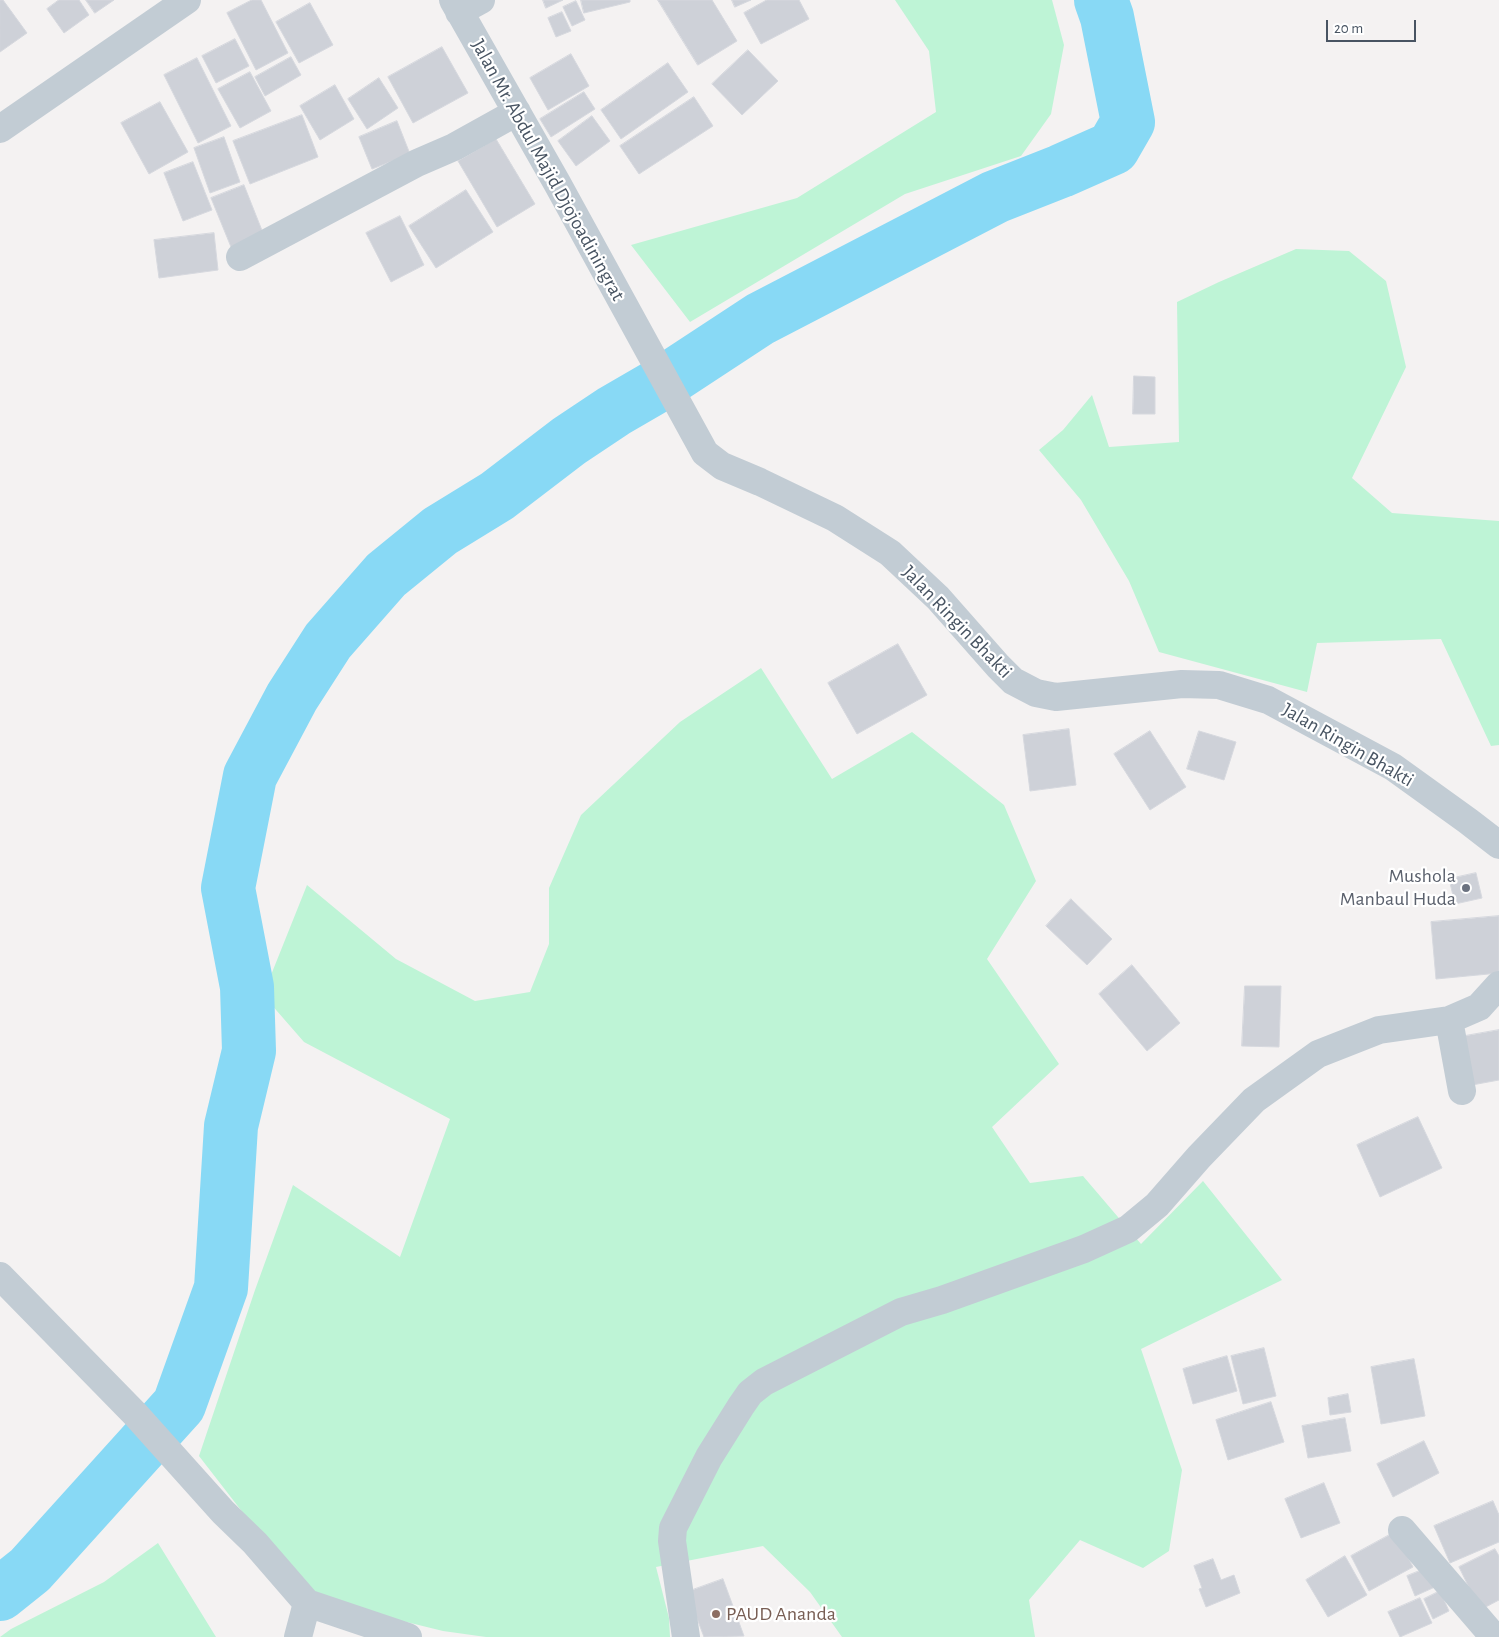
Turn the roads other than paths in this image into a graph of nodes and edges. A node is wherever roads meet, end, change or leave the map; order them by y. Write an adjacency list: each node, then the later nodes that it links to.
1 (187, 0): 4 (street)
2 (464, 4): 3 (street, Jalan Mr. Abdul Majid Djojoadiningrat)
3 (517, 112): 5 (street); 6 (street, Jalan Mr. Abdul Majid Djojoadiningrat)
4 (0, 129)
5 (240, 257)
6 (643, 340): 7 (street, Jalan Ringin Bhakti)
7 (1499, 845)
8 (1499, 985): 9 (street)
9 (1450, 1020): 10 (street); 16 (street)
10 (1462, 1091)
11 (0, 1276): 13 (street)
12 (1402, 1530): 17 (street)
13 (308, 1603): 14 (street); 15 (street)
14 (298, 1637)
15 (408, 1637)
16 (686, 1637)
17 (1494, 1637)

